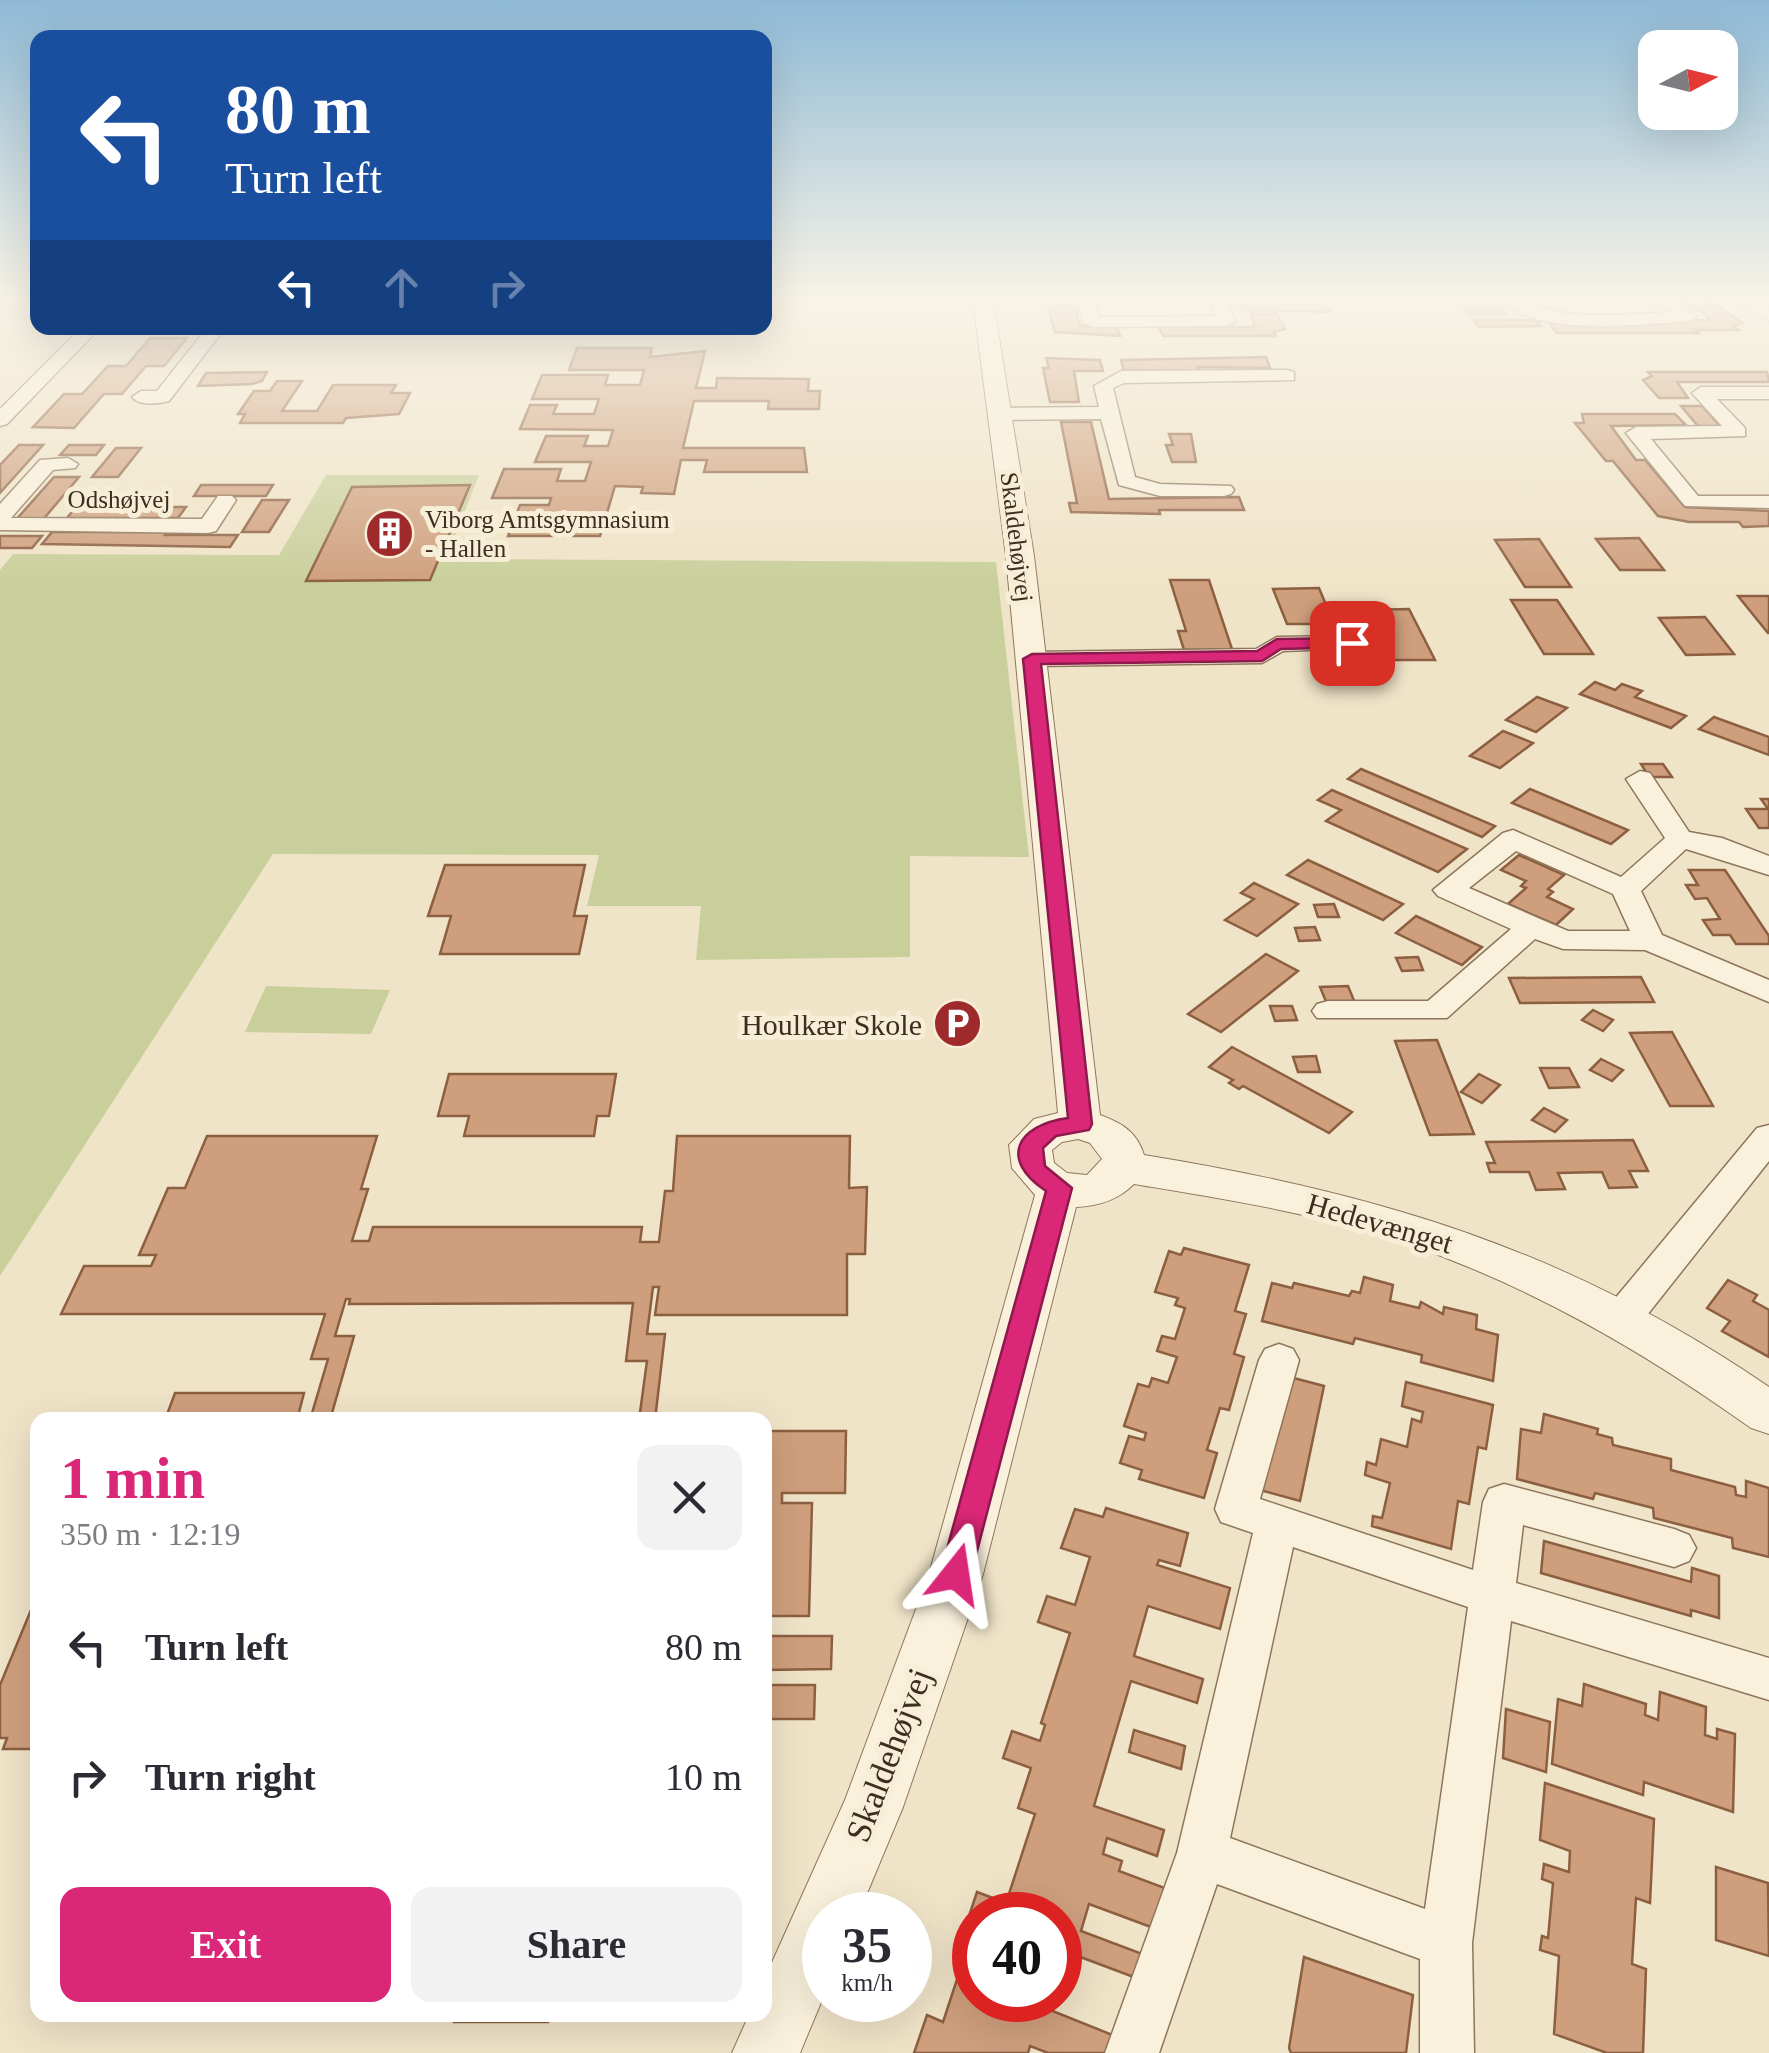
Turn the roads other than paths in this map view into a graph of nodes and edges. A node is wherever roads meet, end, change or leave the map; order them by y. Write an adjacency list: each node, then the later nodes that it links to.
1 (24, 396): 9 (street)
2 (163, 396): 6 (street)
3 (997, 396): 8 (street, Skaldehøjvej)
4 (1106, 396): 7 (street)
5 (1703, 396): 13 (street)
6 (141, 397)
7 (1110, 413): 8 (street); 11 (street)
8 (1000, 414): 16 (street, Skaldehøjvej)
9 (0, 420)
10 (68, 464): 14 (street, Odshøjvej)
11 (1224, 490)
12 (225, 500): 14 (street, Odshøjvej)
13 (1769, 502)
14 (0, 521)
15 (1352, 643): 16 (street)
16 (1032, 659): 25 (street, Skaldehøjvej)
17 (1640, 779): 18 (street)
18 (1680, 838): 19 (street); 20 (street)
19 (1769, 866)
20 (1625, 889): 21 (street); 22 (street)
21 (1532, 926): 22 (street); 24 (street)
22 (1650, 940): 23 (street)
23 (1769, 992)
24 (1328, 1011)
25 (1080, 1124): 27 (street); 28 (street)
26 (1769, 1137): 29 (street)
27 (1125, 1167): 28 (street); 29 (street, Hedevænget)
28 (1059, 1188): 37 (street, Skaldehøjvej)
29 (1622, 1318): 31 (street, Hedevænget)
30 (1279, 1360): 32 (street)
31 (1769, 1414)
32 (1276, 1525): 34 (street); 36 (street)
33 (1674, 1548): 34 (street)
34 (1493, 1596): 35 (street); 38 (street)
35 (1769, 1679)
36 (1202, 1853): 38 (street); 41 (street)
37 (836, 1892)
38 (1446, 1944): 42 (street)
39 (802, 1971): 40 (street, Skaldehøjvej)
40 (766, 2053)
41 (1132, 2053)
42 (1447, 2053)

